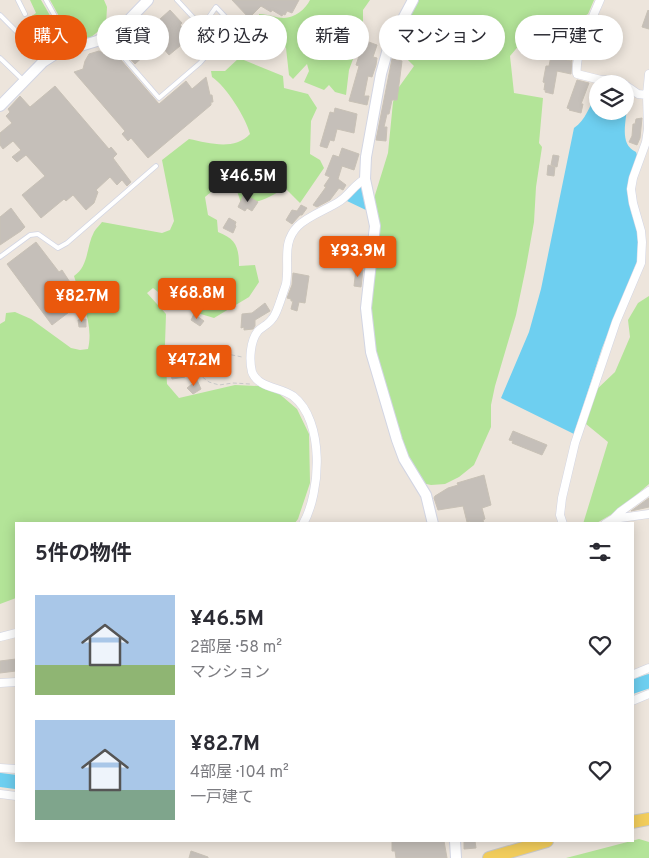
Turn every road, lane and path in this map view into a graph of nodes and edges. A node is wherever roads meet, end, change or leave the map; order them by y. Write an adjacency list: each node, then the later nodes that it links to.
1 (18, 0): 8 (lane)
2 (46, 0): 9 (lane)
3 (148, 0): 10 (street)
4 (177, 0): 14 (lane)
5 (413, 0): 22 (street)
6 (600, 0): 16 (street)
7 (0, 14): 11 (lane)
8 (25, 14)
9 (54, 15)
10 (134, 15)
11 (15, 30)
12 (0, 58): 17 (lane)
13 (46, 60): 17 (street)
14 (127, 60)
15 (649, 74): 19 (street)
16 (589, 77)
17 (24, 81): 20 (street)
18 (634, 91): 19 (street)
19 (647, 95): 32 (street)
20 (0, 106)
21 (156, 166): 23 (lane)
22 (366, 179): 26 (street); 31 (street)
23 (0, 257)
24 (193, 347): 26 (path)
25 (185, 358): 27 (path)
26 (250, 359): 27 (street)
27 (258, 382): 30 (street)
28 (649, 491): 33 (street)
29 (649, 514): 33 (street)
30 (303, 522)
31 (433, 522)
32 (562, 522)
33 (609, 522)
34 (15, 633): 35 (street)
35 (0, 638)
36 (649, 668): 37 (street)
37 (634, 674)
38 (15, 682): 39 (street)
39 (0, 683)
40 (649, 694): 41 (street)
41 (634, 700)
42 (0, 768): 43 (street)
43 (15, 769)
44 (0, 794): 45 (street)
45 (15, 796)
46 (649, 819): 47 (main road)
47 (634, 822)
48 (455, 842): 50 (street)
49 (544, 842): 51 (main road)
50 (456, 858)
51 (489, 858)

